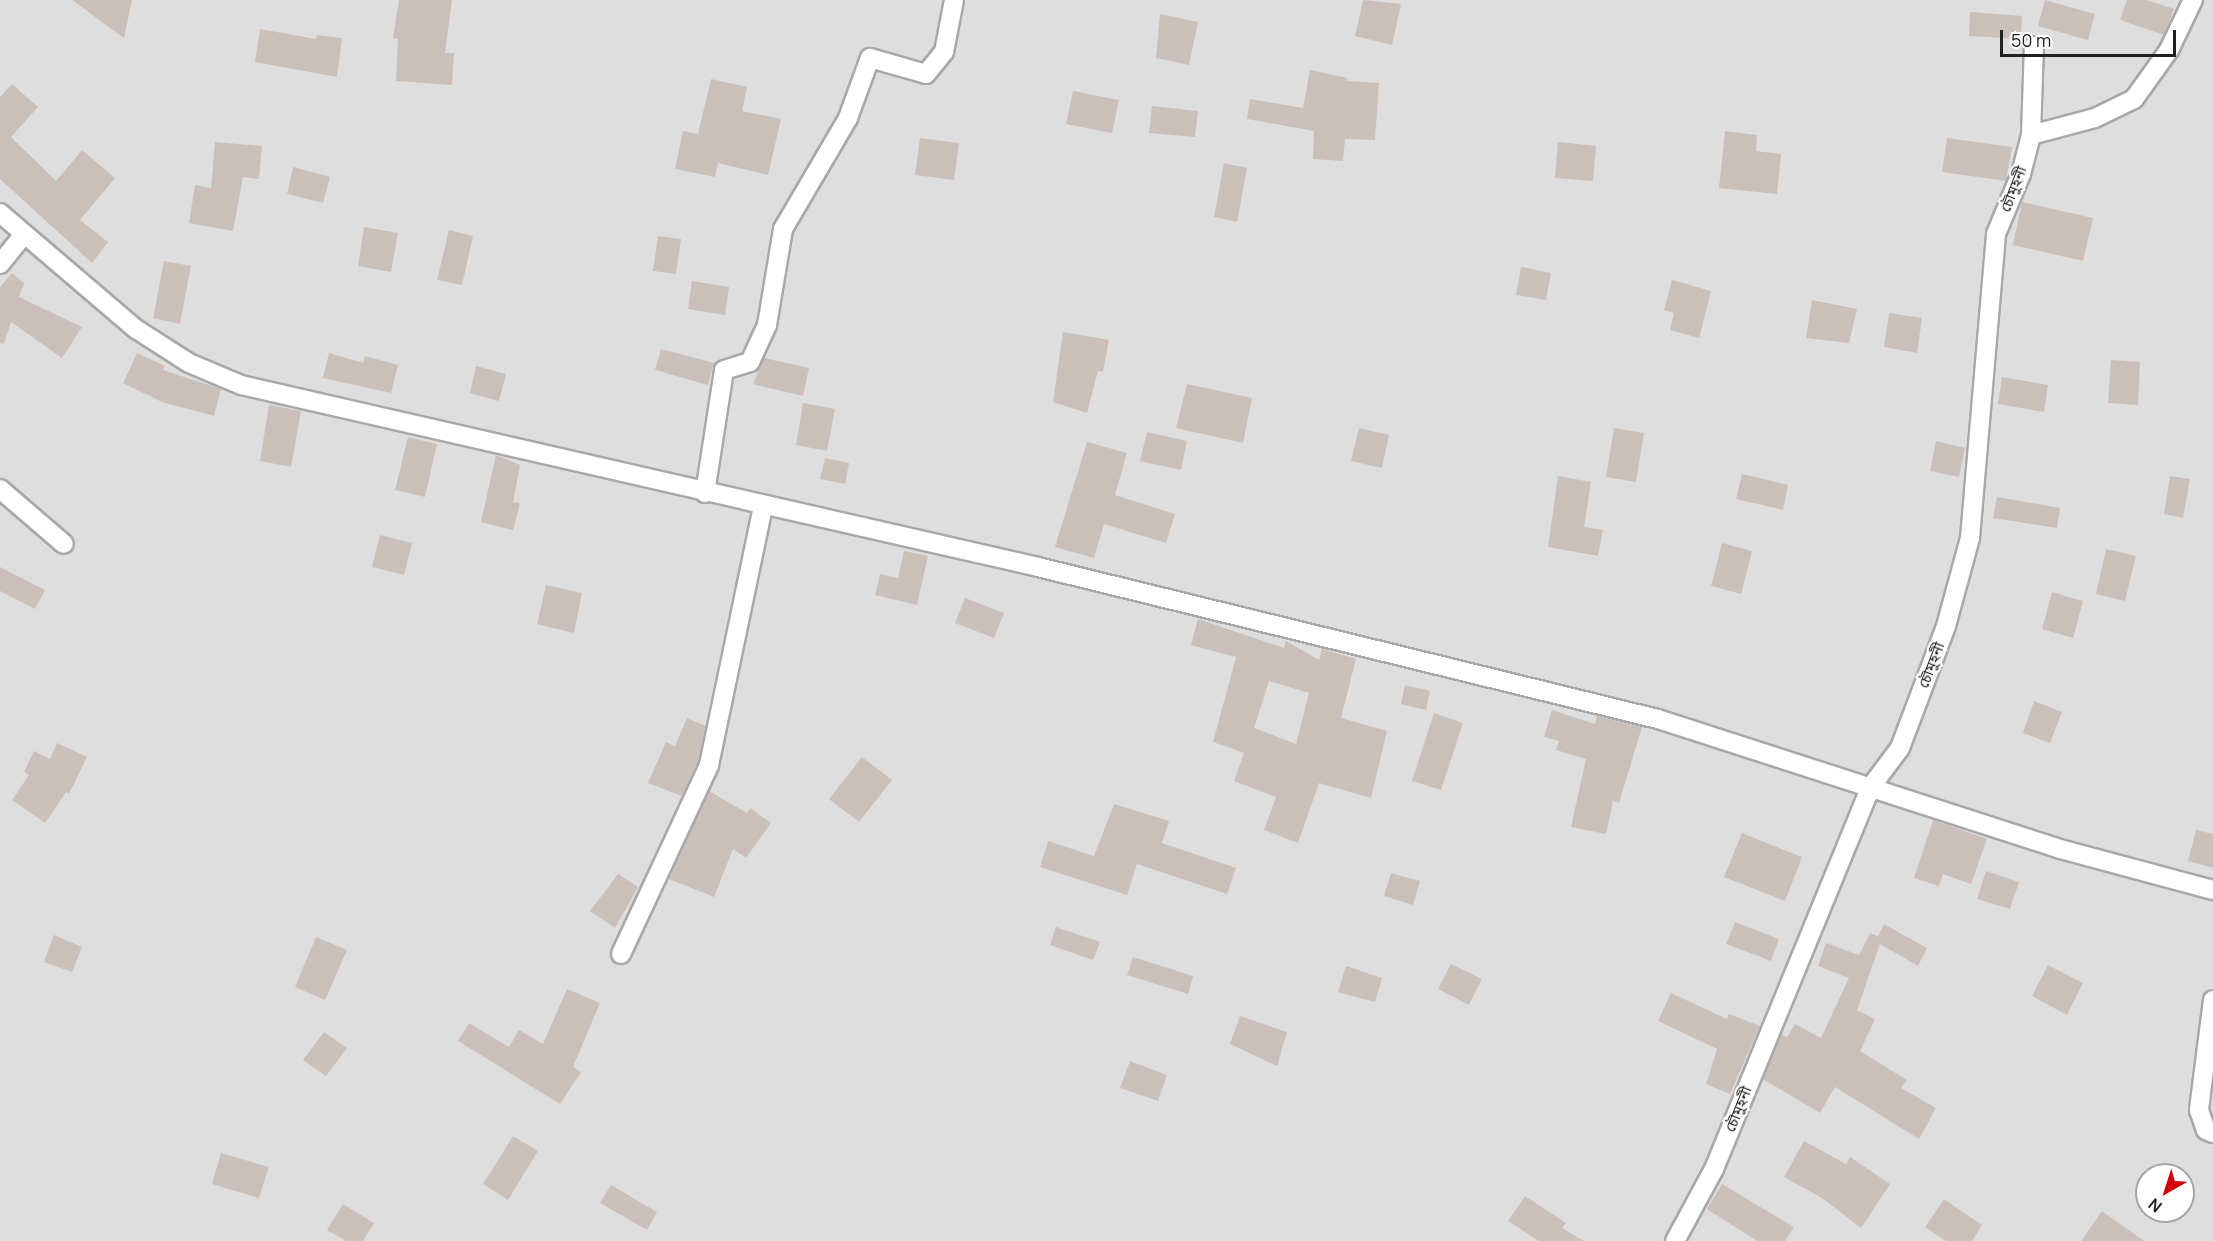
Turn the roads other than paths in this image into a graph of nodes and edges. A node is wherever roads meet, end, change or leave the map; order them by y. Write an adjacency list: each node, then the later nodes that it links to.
1 (954, 0): 9 (street)
2 (2193, 0): 4 (street)
3 (2034, 46): 4 (street, চৌমুহনী)
4 (2031, 135): 12 (street, চৌমুহনী)
5 (0, 213): 6 (street)
6 (23, 236): 7 (street); 9 (street)
7 (0, 264)
8 (0, 489): 11 (street)
9 (705, 493): 10 (street)
10 (763, 506): 12 (street); 14 (street)
11 (64, 544)
12 (1870, 788): 13 (street); 17 (street, চৌমুহনী)
13 (2213, 890)
14 (621, 954)
15 (2213, 1000): 16 (street)
16 (2213, 1133)
17 (1675, 1241)

